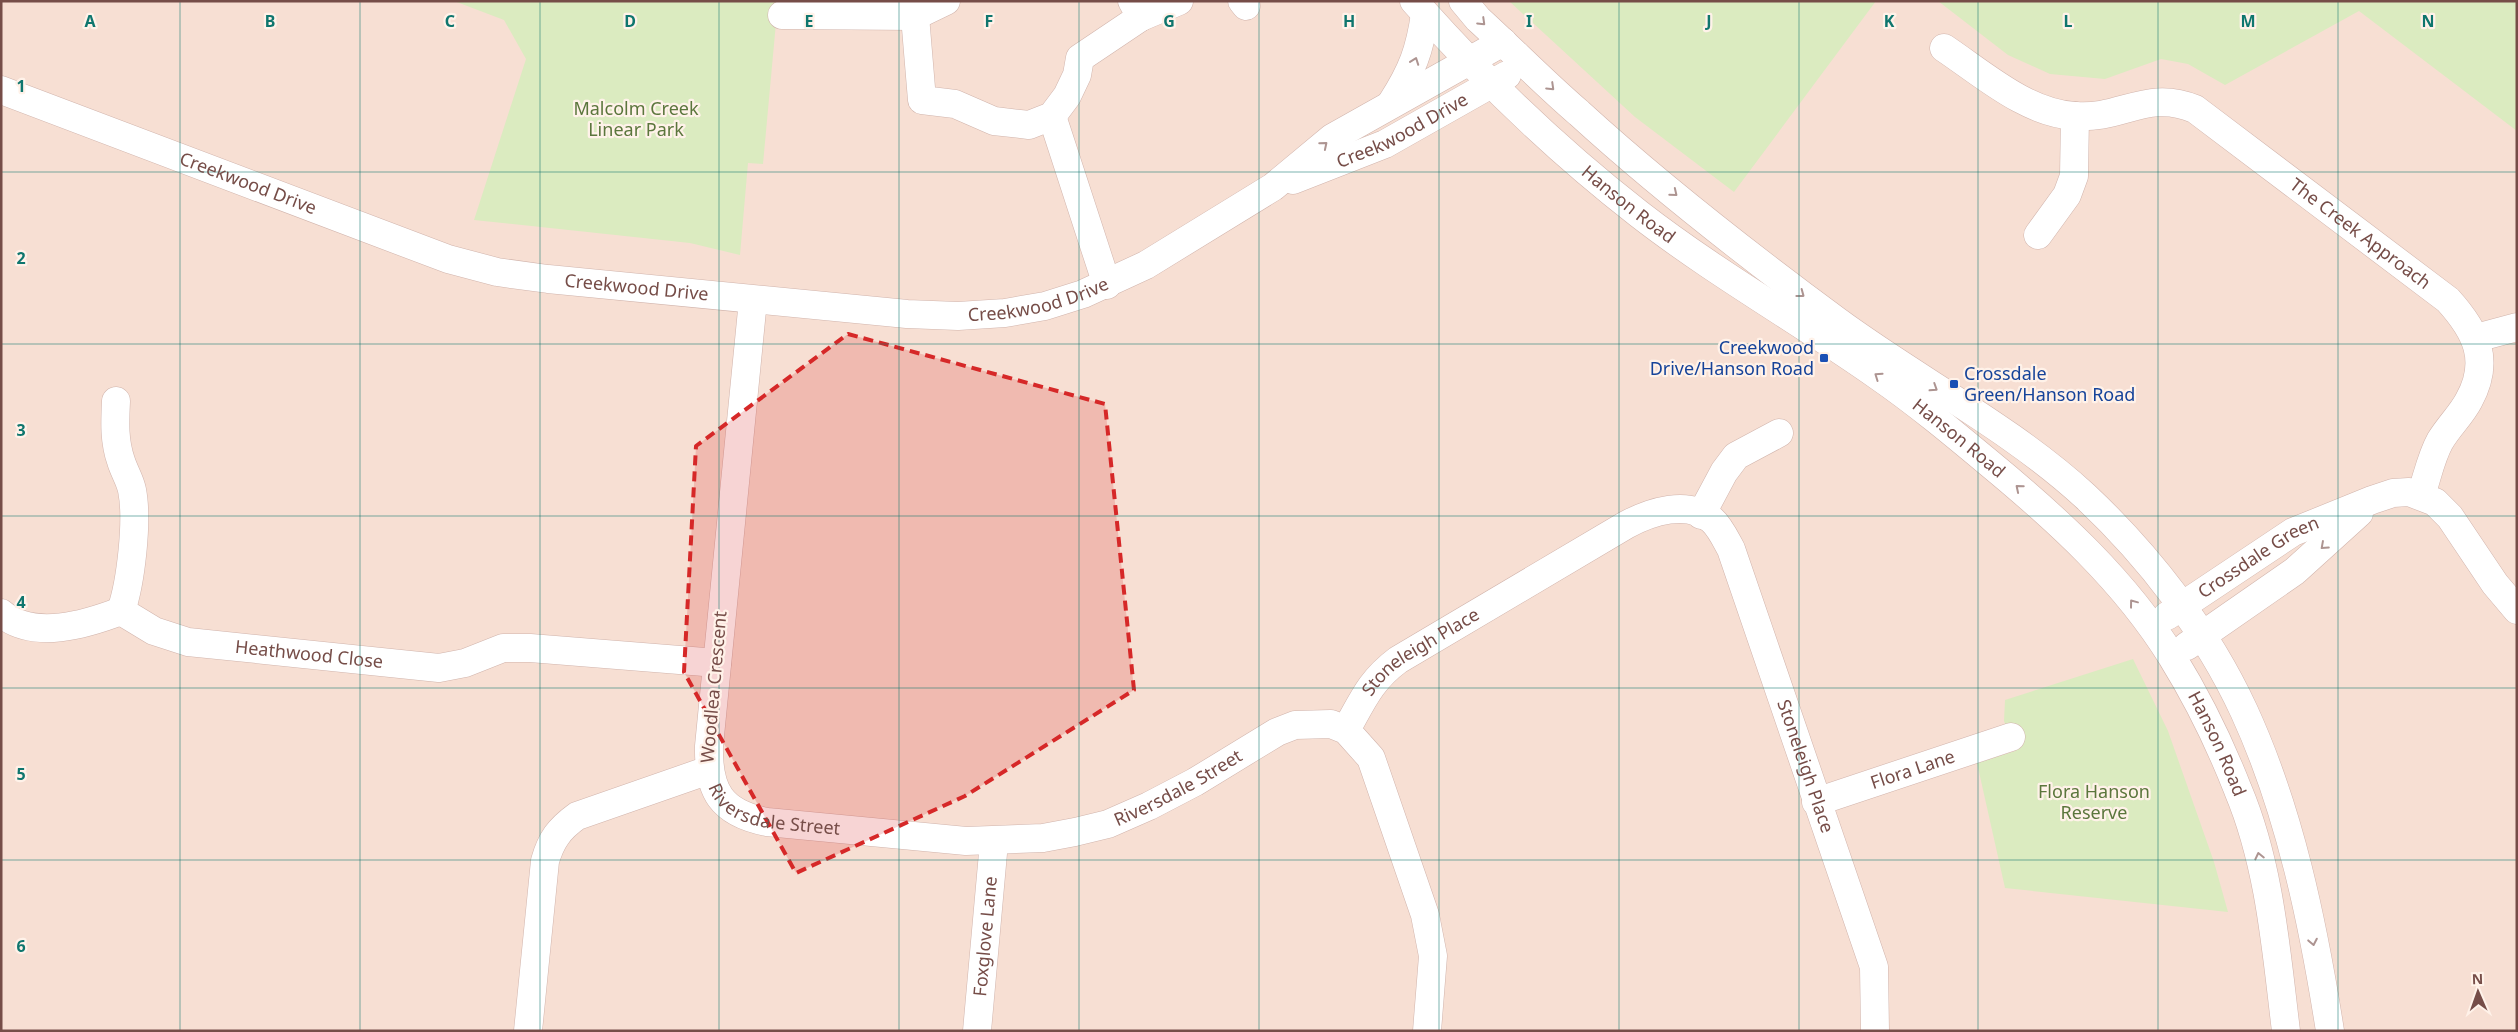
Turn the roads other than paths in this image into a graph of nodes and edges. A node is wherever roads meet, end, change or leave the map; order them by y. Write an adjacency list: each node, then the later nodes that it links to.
1 (946, 1): 7 (street)
2 (1178, 1): 5 (street)
3 (1463, 1): 8 (street, Hanson Road, one-way to 8)
4 (1420, 8): 10 (street, Hanson Road); 14 (street, Creekwood Drive, one-way to 4)
5 (1136, 9): 15 (street)
6 (782, 15): 7 (street)
7 (915, 16): 15 (street)
8 (1503, 42): 10 (street, Creekwood Drive); 11 (street, Hanson Road)
9 (1944, 48): 16 (street, The Creek Approach)
10 (1469, 60): 12 (street, Hanson Road); 14 (street, Creekwood Drive)
11 (1526, 64): 12 (street, Creekwood Drive); 28 (street, Hanson Road, one-way to 28)
12 (1492, 84): 17 (street, Creekwood Drive); 32 (street, Hanson Road, one-way to 12)
13 (1, 90): 20 (street, Creekwood Drive)
14 (1392, 103): 17 (street, Creekwood Drive, one-way to 14)
15 (1052, 116): 19 (street)
16 (2076, 116): 18 (street); 22 (street, The Creek Approach)
17 (1272, 187): 19 (street, Creekwood Drive)
18 (2038, 235)
19 (1107, 285): 20 (street, Creekwood Drive)
20 (753, 300): 35 (street, Woodlea Crescent)
21 (2517, 327): 22 (street)
22 (2476, 338): 25 (street, The Creek Approach)
23 (116, 401): 30 (street)
24 (1779, 433): 27 (street)
25 (2421, 495): 26 (street, Crossdale Green); 29 (street, Crossdale Green)
26 (2372, 500): 28 (street, Crossdale Green); 33 (street, Crossdale Green, one-way to 33)
27 (1701, 515): 36 (street, Stoneleigh Place); 39 (street, Stoneleigh Place)
28 (2181, 606): 32 (street, Crossdale Green); 33 (street, Hanson Road)
29 (2517, 610)
30 (120, 611): 31 (street); 35 (street, Heathwood Close)
31 (1, 613)
32 (2150, 626): 34 (street, Hanson Road)
33 (2201, 636): 34 (street, Crossdale Green); 46 (street, Hanson Road, one-way to 46)
34 (2172, 656): 45 (street, Hanson Road, one-way to 34)
35 (717, 663): 38 (street, Woodlea Crescent)
36 (1346, 730): 40 (street, Riversdale Street); 43 (street)
37 (2011, 737): 39 (street, Flora Lane)
38 (708, 770): 40 (street, Riversdale Street); 41 (street, Woodlea Crescent)
39 (1816, 802): 44 (street, Stoneleigh Place)
40 (994, 842): 42 (street, Foxglove Lane)
41 (528, 1031)
42 (976, 1031)
43 (1428, 1031)
44 (1875, 1031)
45 (2286, 1031)
46 (2330, 1031)

